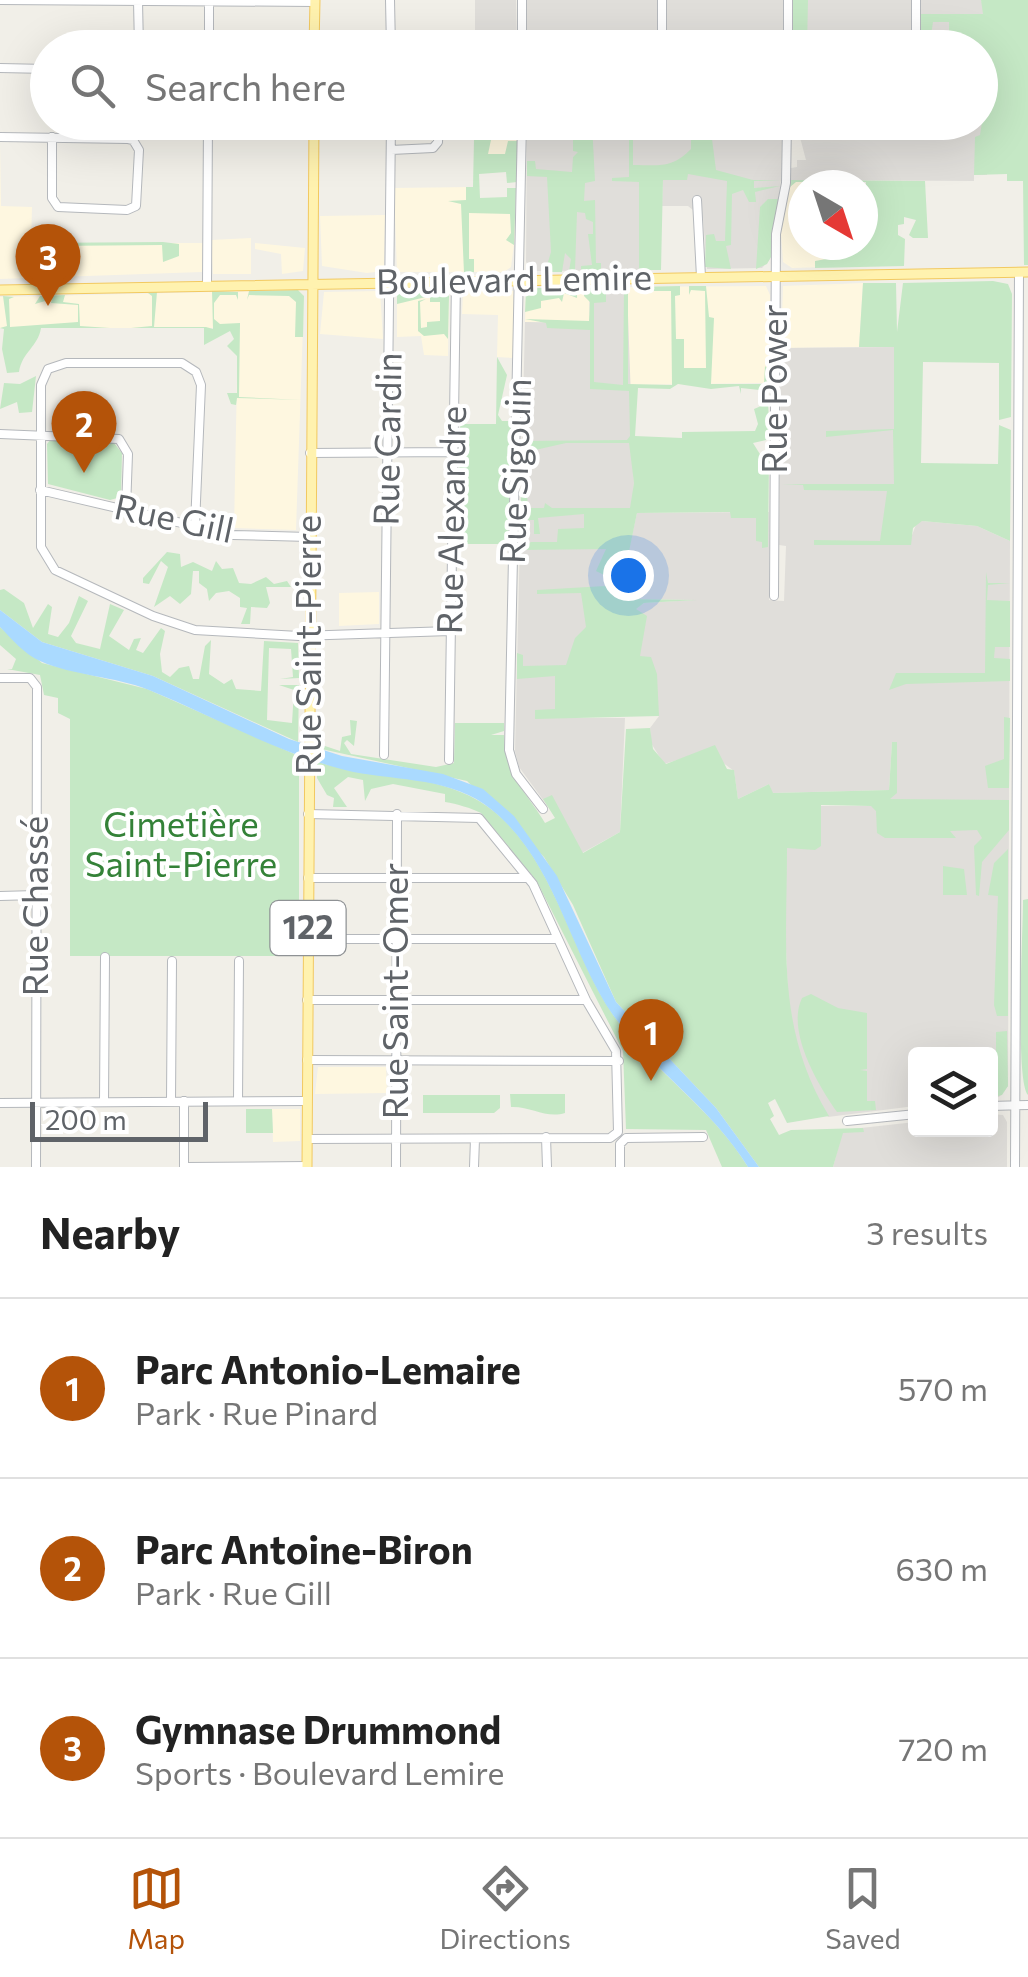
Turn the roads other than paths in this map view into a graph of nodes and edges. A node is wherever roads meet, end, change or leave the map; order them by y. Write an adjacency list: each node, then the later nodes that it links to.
1 (0, 0): 9 (street)
2 (390, 0): 13 (street)
3 (522, 0): 14 (street)
4 (662, 0): 15 (street)
5 (788, 0): 16 (street)
6 (916, 0): 17 (street)
7 (209, 1): 8 (street); 9 (street); 11 (street)
8 (314, 1): 12 (main road)
9 (138, 2): 10 (street)
10 (139, 30)
11 (209, 30)
12 (314, 30)
13 (390, 30)
14 (522, 30)
15 (662, 30)
16 (788, 30)
17 (916, 30)
18 (0, 68): 19 (street)
19 (30, 69)
20 (0, 137): 21 (street)
21 (30, 137)
22 (52, 140): 23 (street)
23 (133, 140)
24 (208, 140): 39 (street)
25 (314, 140): 38 (main road, Rue Saint-Pierre / 122)
26 (390, 140): 30 (street, Rue Cardin)
27 (438, 140): 30 (street)
28 (522, 140): 35 (street, Rue Sigouin)
29 (787, 140): 33 (street, Rue Power)
30 (390, 150): 37 (street, Rue Cardin)
31 (697, 200): 34 (street)
32 (1024, 272): 33 (main road, Boulevard Lemire); 84 (street)
33 (776, 276): 34 (main road, Boulevard Lemire); 50 (street, Rue Power)
34 (701, 277): 35 (main road, Boulevard Lemire)
35 (521, 279): 36 (main road, Boulevard Lemire); 57 (street, Rue Sigouin)
36 (456, 280): 37 (main road, Boulevard Lemire); 44 (street, Rue Alexandre)
37 (390, 281): 38 (main road, Boulevard Lemire); 43 (street, Rue Cardin)
38 (313, 282): 39 (main road, Boulevard Lemire); 45 (main road, Rue Saint-Pierre / 122)
39 (207, 285): 40 (main road, Boulevard Lemire)
40 (0, 290)
41 (0, 434): 42 (street)
42 (41, 434): 46 (street); 47 (street); 48 (street)
43 (388, 452): 44 (street); 45 (street); 52 (street, Rue Cardin)
44 (453, 452): 51 (street, Rue Alexandre)
45 (310, 453): 49 (main road, Rue Saint-Pierre / 122)
46 (40, 490): 47 (street, Rue Gill); 53 (street)
47 (126, 509): 48 (street, Rue Gill)
48 (195, 526): 49 (street, Rue Gill)
49 (309, 537): 53 (main road, Rue Saint-Pierre / 122)
50 (774, 596)
51 (450, 632): 52 (street); 56 (street, Rue Alexandre)
52 (386, 633): 53 (street); 55 (street, Rue Cardin)
53 (308, 635): 58 (main road, Rue Saint-Pierre / 122)
54 (0, 678): 63 (street, Rue Chassé)
55 (384, 755)
56 (449, 760)
57 (543, 809)
58 (308, 814): 59 (street); 60 (main road, Rue Saint-Pierre / 122)
59 (396, 814): 61 (street, Rue Saint-Omer); 62 (street)
60 (308, 878): 61 (street); 65 (main road, Rue Saint-Pierre / 122)
61 (396, 878): 62 (street); 66 (street, Rue Saint-Omer)
62 (528, 878): 67 (street)
63 (36, 895): 64 (street); 81 (street, Rue Chassé)
64 (0, 896)
65 (308, 939): 66 (street); 71 (main road, Rue Saint-Pierre / 122)
66 (396, 939): 67 (street); 72 (street, Rue Saint-Omer)
67 (558, 939): 73 (street)
68 (105, 957): 82 (street)
69 (172, 961): 78 (street)
70 (239, 961): 77 (street)
71 (308, 1000): 72 (street); 74 (main road, Rue Saint-Pierre / 122)
72 (396, 1000): 73 (street); 75 (street, Rue Saint-Omer)
73 (586, 1000): 76 (street)
74 (307, 1060): 75 (street); 80 (main road, Rue Saint-Pierre / 122)
75 (395, 1060): 76 (street); 93 (street, Rue Saint-Omer)
76 (619, 1061): 89 (street)
77 (238, 1100): 79 (street); 80 (street)
78 (171, 1101): 79 (street); 82 (street)
79 (184, 1101): 95 (street)
80 (307, 1101): 91 (main road, Rue Saint-Pierre / 122)
81 (36, 1102): 82 (street); 83 (street); 94 (street, Rue Chassé)
82 (104, 1102)
83 (0, 1103)
84 (1014, 1105): 85 (street); 86 (street); 101 (street)
85 (1028, 1105)
86 (998, 1106)
87 (908, 1115): 88 (street)
88 (847, 1121)
89 (546, 1137): 92 (street); 99 (street)
90 (703, 1138): 100 (street)
91 (307, 1139): 93 (street); 96 (main road, Rue Saint-Pierre / 122)
92 (475, 1139): 93 (street); 98 (street)
93 (396, 1140): 97 (street, Rue Saint-Omer)
94 (36, 1167)
95 (185, 1167): 96 (street)
96 (308, 1167)
97 (396, 1167)
98 (474, 1167)
99 (547, 1167)
100 (620, 1167)
101 (1014, 1167)

